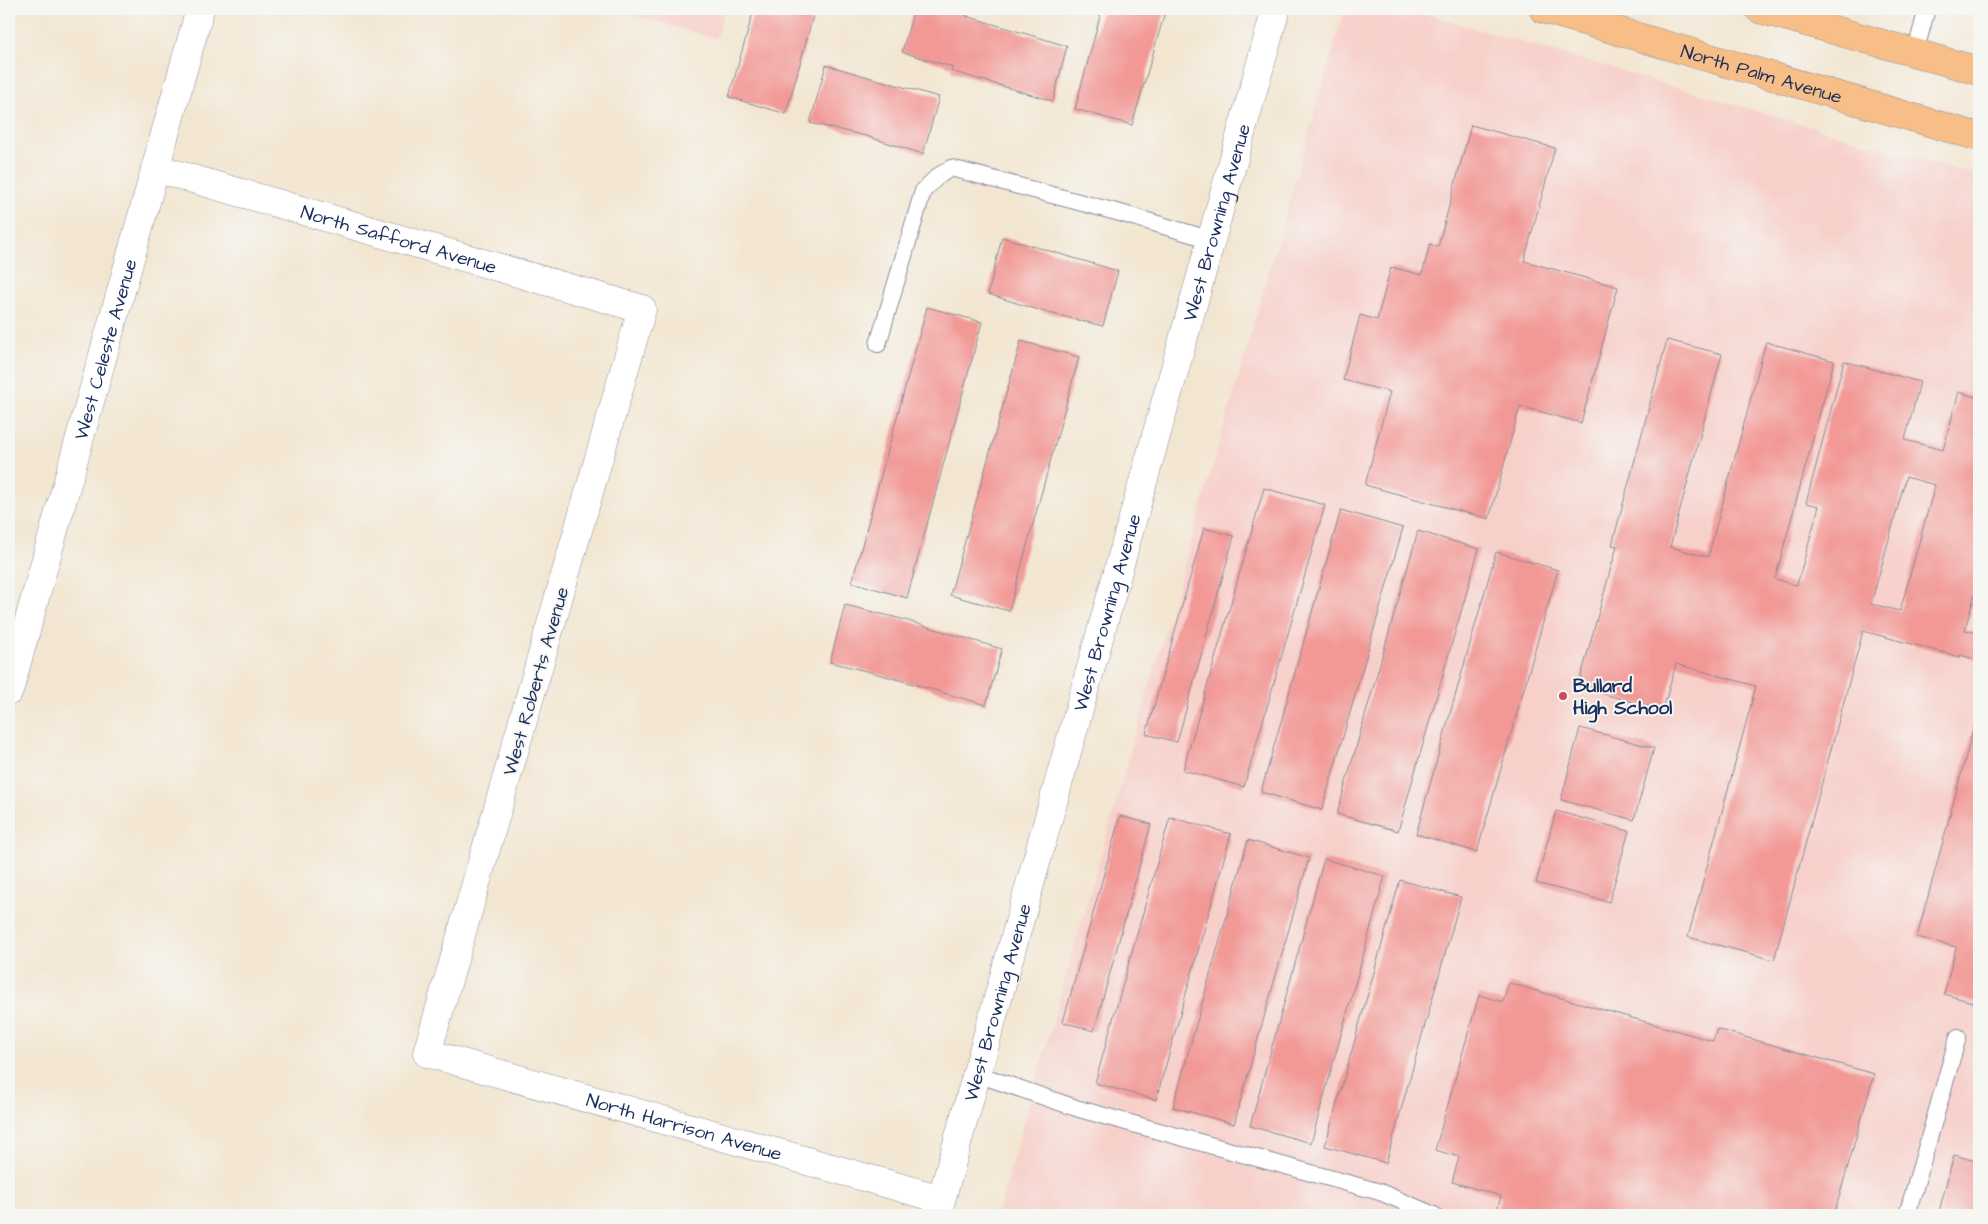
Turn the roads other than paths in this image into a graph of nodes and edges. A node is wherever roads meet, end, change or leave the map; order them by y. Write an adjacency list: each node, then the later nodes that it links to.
1 (200, 9): 9 (street, West Celeste Avenue)
2 (1276, 9): 10 (street, West Browning Avenue)
3 (1543, 9): 8 (main road, North Palm Avenue)
4 (1759, 9): 6 (main road)
5 (1927, 9): 6 (lane)
6 (1915, 53): 7 (main road)
7 (1979, 71)
8 (1979, 138)
9 (155, 168): 11 (street, North Safford Avenue); 13 (street, West Celeste Avenue)
10 (1212, 240): 12 (lane); 16 (street, West Browning Avenue)
11 (642, 309): 15 (street, West Roberts Avenue)
12 (878, 344)
13 (9, 690)
14 (1958, 1037): 19 (lane)
15 (427, 1053): 17 (street, North Harrison Avenue)
16 (977, 1074): 17 (street, West Browning Avenue); 18 (lane)
17 (939, 1207)
18 (1434, 1215)
19 (1907, 1215)

